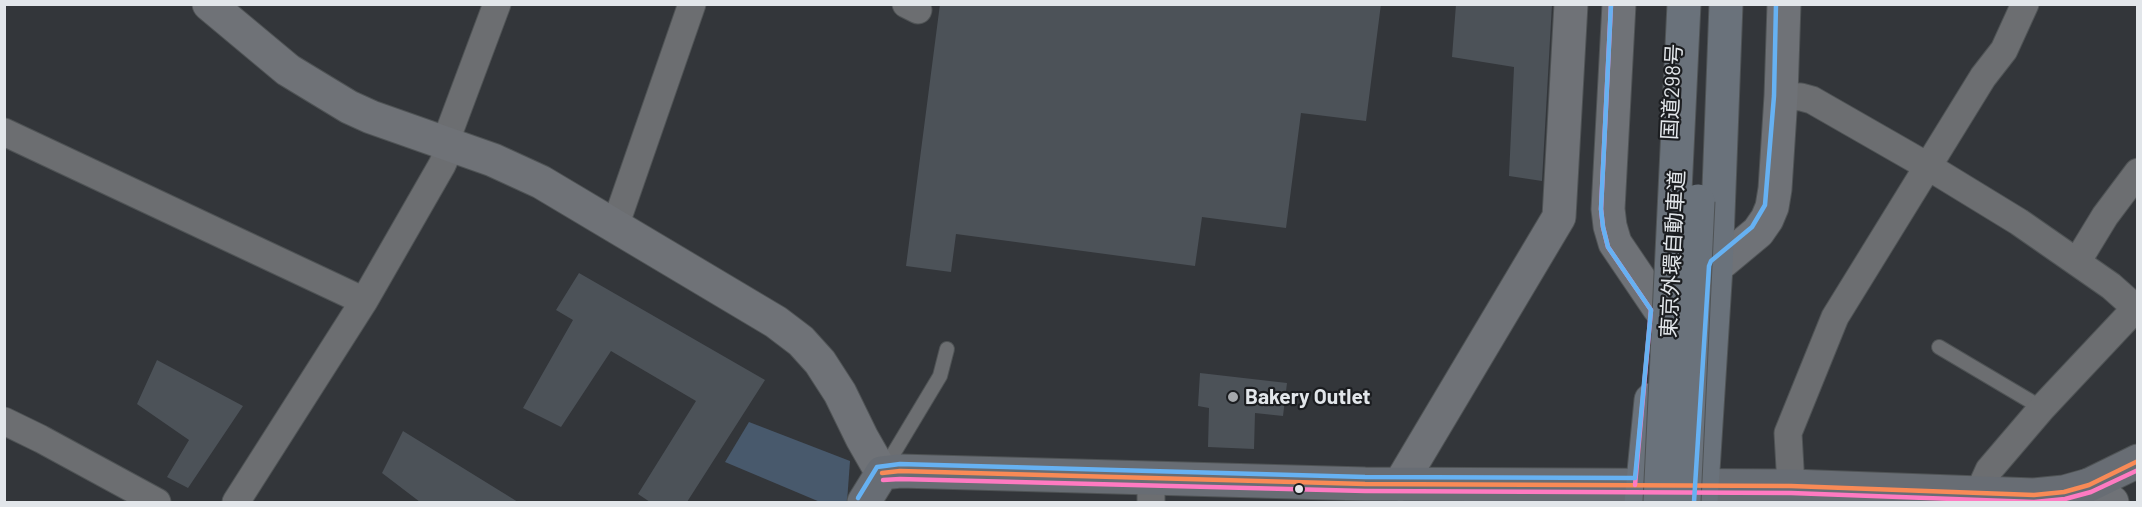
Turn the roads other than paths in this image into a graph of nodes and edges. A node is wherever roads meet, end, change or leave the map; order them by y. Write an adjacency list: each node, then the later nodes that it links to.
1 (208, 4): 14 (street)
2 (497, 4): 14 (street)
3 (692, 4): 17 (street)
4 (1571, 4): 29 (street)
5 (1619, 4): 21 (street)
6 (1675, 4): 21 (highway, 国道298号)
7 (1684, 4): 36 (highway, 東京外環自動車道, bridge)
8 (1704, 4): 37 (highway, 東京外環自動車道, bridge)
9 (1726, 4): 19 (highway)
10 (1784, 4): 12 (street)
11 (2025, 4): 15 (street)
12 (1781, 96): 15 (street); 19 (street)
13 (4, 132): 20 (street)
14 (448, 144): 17 (street); 20 (street)
15 (1929, 167): 18 (street); 30 (street)
16 (2138, 172): 18 (street)
17 (615, 226): 28 (street)
18 (2077, 262): 22 (street)
19 (1716, 267): 37 (highway)
20 (364, 301): 39 (street)
21 (1659, 309): 36 (highway, 国道298号)
22 (2137, 309): 25 (street)
23 (1939, 347): 25 (lane)
24 (947, 349): 28 (lane)
25 (2042, 408): 32 (street)
26 (4, 421): 38 (street)
27 (2138, 461): 34 (main road)
28 (882, 473): 31 (main road); 40 (main road)
29 (1400, 484): 33 (main road); 36 (main road)
30 (1791, 486): 35 (main road); 37 (main road)
31 (1151, 490): 33 (main road)
32 (1979, 492): 34 (main road); 35 (main road)
33 (1366, 493)
34 (2100, 494)
35 (1941, 496)
36 (1648, 497): 37 (main road)
37 (1696, 497)
38 (157, 502)
39 (236, 502)
40 (864, 502)

